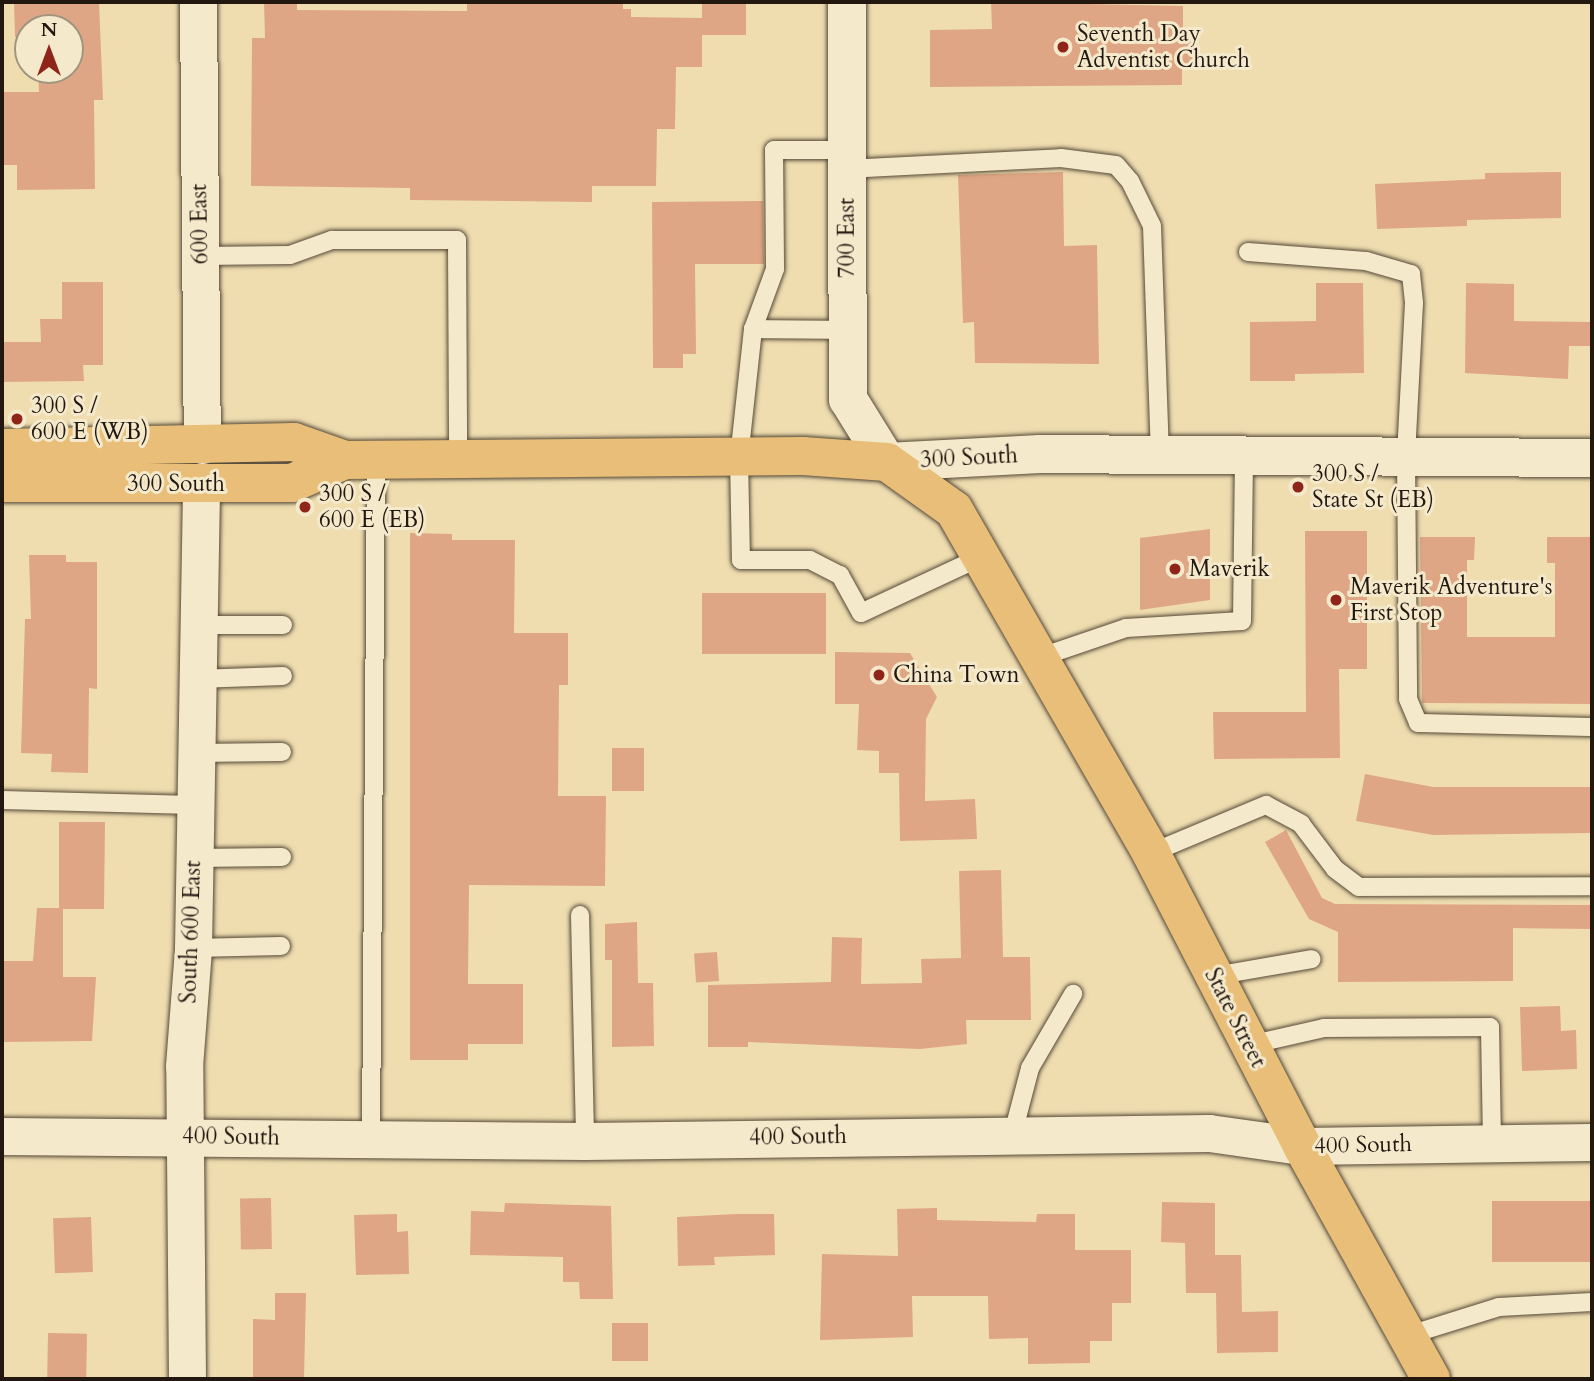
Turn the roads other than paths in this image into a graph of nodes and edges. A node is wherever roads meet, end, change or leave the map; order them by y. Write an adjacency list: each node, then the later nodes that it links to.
1 (198, 2): 5 (street, 600 East)
2 (846, 2): 3 (street, 700 East)
3 (846, 160): 6 (lane); 7 (street, 700 East); 10 (lane)
4 (1248, 252): 13 (lane)
5 (200, 256): 8 (street, 600 East); 16 (lane)
6 (753, 329): 7 (lane); 12 (lane)
7 (848, 330): 17 (street, 700 East)
8 (202, 445): 9 (main road, 300 South); 15 (main road, 300 South)
9 (2, 448)
10 (1160, 455): 11 (street, 300 South); 17 (street, 300 South)
11 (1244, 456): 13 (street, 300 South); 23 (lane)
12 (739, 457): 16 (main road, 300 South); 17 (main road, 300 South); 20 (lane)
13 (1406, 457): 14 (street, 300 South); 26 (lane)
14 (1592, 458)
15 (361, 460): 16 (main road, 300 South); 19 (main road, 300 South); 45 (lane)
16 (458, 461)
17 (887, 462): 20 (main road, State Street)
18 (2, 483): 19 (main road, 300 South)
19 (201, 485): 21 (street, South 600 East)
20 (981, 557): 23 (main road, State Street)
21 (198, 625): 22 (lane); 25 (street, South 600 East)
22 (283, 625)
23 (1038, 658): 31 (main road, State Street)
24 (283, 676): 25 (lane)
25 (196, 679): 28 (street, South 600 East)
26 (1592, 727)
27 (282, 752): 28 (lane)
28 (194, 753): 30 (street, South 600 East)
29 (2, 800): 30 (lane)
30 (193, 805): 33 (street, South 600 East)
31 (1151, 853): 34 (lane); 39 (main road, State Street)
32 (282, 857): 33 (lane)
33 (193, 858): 37 (street, South 600 East)
34 (1592, 886)
35 (580, 915): 46 (lane)
36 (281, 946): 37 (lane)
37 (193, 948): 44 (street, South 600 East)
38 (1312, 959): 39 (lane)
39 (1214, 976): 41 (main road, State Street)
40 (1073, 994): 42 (lane)
41 (1249, 1045): 48 (lane); 49 (main road, State Street)
42 (1013, 1133): 46 (street, 400 South); 49 (street, 400 South)
43 (2, 1136): 44 (street, 400 South)
44 (184, 1137): 45 (street, 400 South); 52 (street, South 600 East)
45 (371, 1139): 46 (street, 400 South)
46 (585, 1141)
47 (1592, 1142): 48 (street, 400 South)
48 (1492, 1143): 49 (street, 400 South)
49 (1302, 1146): 51 (main road, State Street)
50 (1592, 1302): 51 (lane)
51 (1406, 1336): 53 (main road, State Street)
52 (187, 1379)
53 (1431, 1379)

